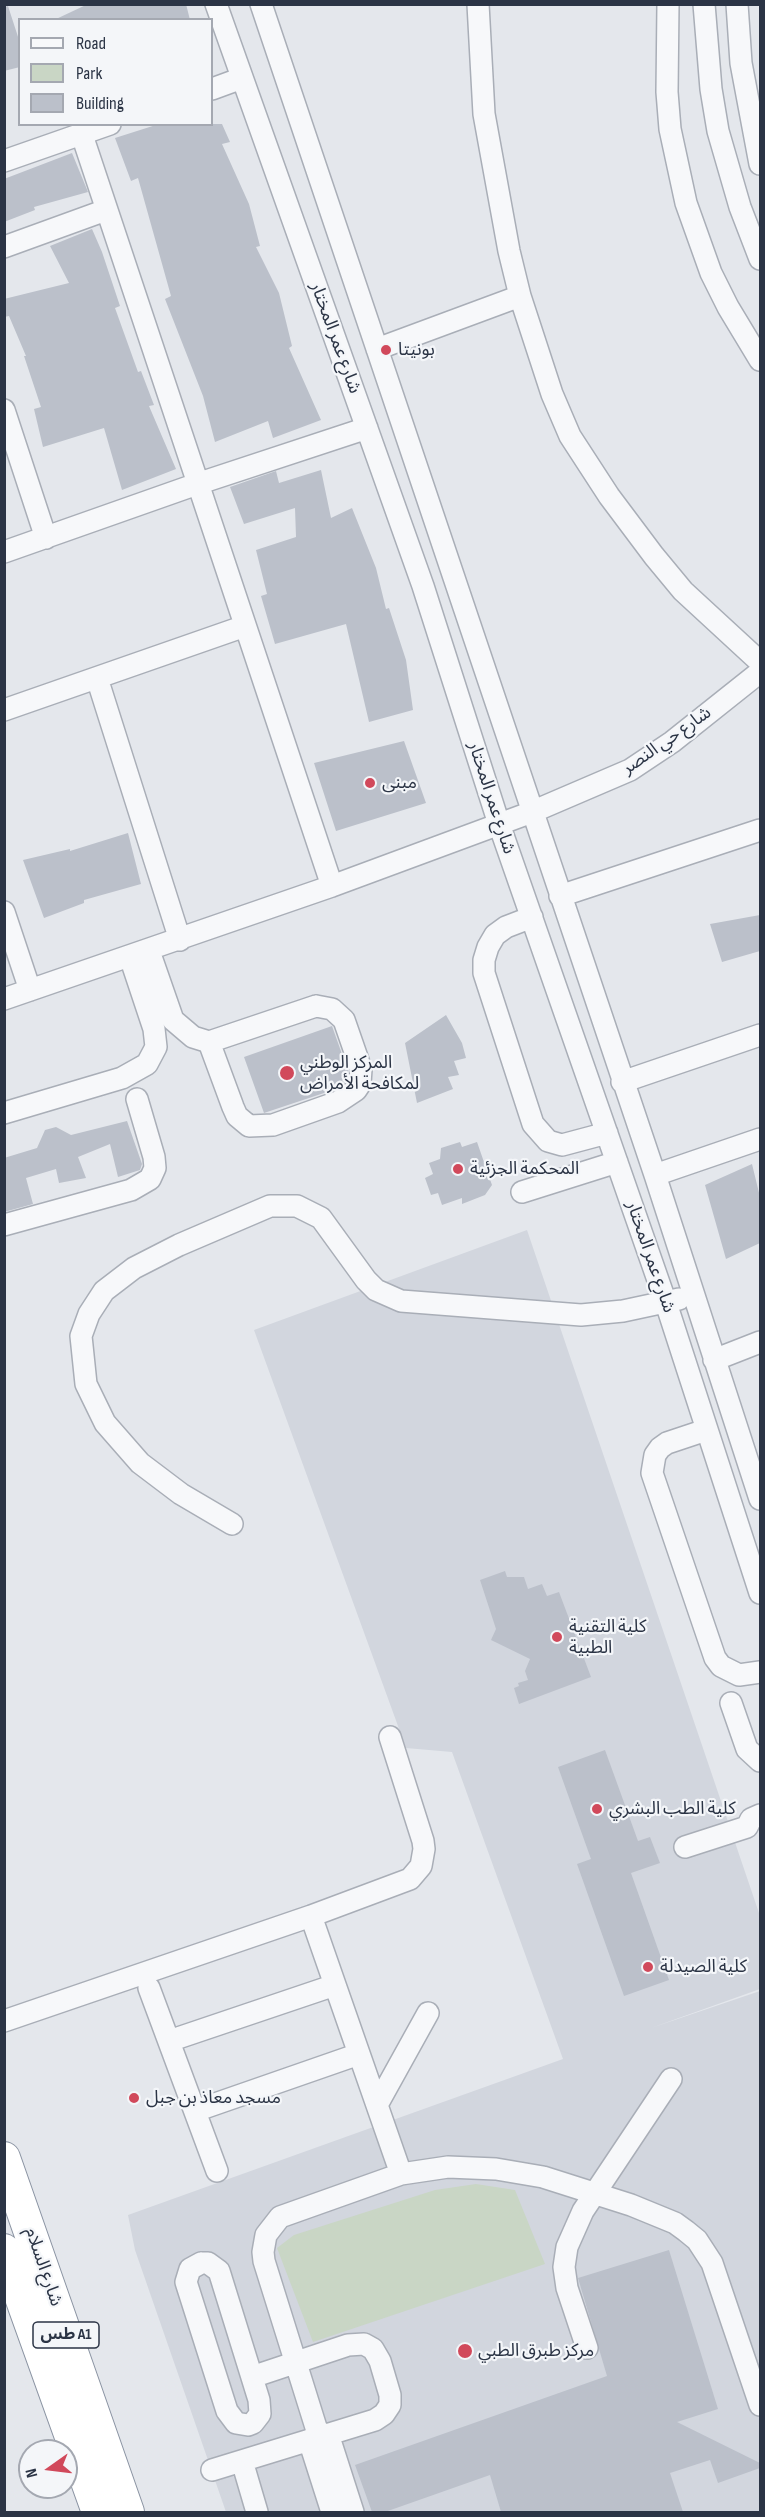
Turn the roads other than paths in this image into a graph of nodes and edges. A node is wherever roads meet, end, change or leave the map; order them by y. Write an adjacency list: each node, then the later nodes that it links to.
1 (216, 4): 7 (street, شارع عمر المختار)
2 (261, 4): 18 (street, شارع عمر المختار)
3 (478, 4): 17 (street)
4 (668, 4): 19 (street)
5 (704, 4): 16 (street)
6 (736, 4): 10 (street)
7 (242, 78): 8 (street); 21 (street, شارع عمر المختار)
8 (213, 88)
9 (105, 126): 11 (street)
10 (756, 130): 13 (street)
11 (82, 135): 12 (street); 14 (street)
12 (4, 161)
13 (760, 165)
14 (106, 210): 15 (street); 22 (street)
15 (4, 247)
16 (760, 259)
17 (520, 296): 18 (street); 28 (street)
18 (377, 349): 25 (street, شارع عمر المختار)
19 (760, 360)
20 (4, 410): 23 (street)
21 (367, 428): 22 (street); 26 (street, شارع عمر المختار)
22 (197, 484): 23 (street); 27 (street)
23 (46, 538): 24 (street)
24 (4, 552)
25 (453, 576): 26 (street); 32 (street, شارع عمر المختار)
26 (423, 586): 33 (street, شارع عمر المختار)
27 (245, 626): 30 (street); 35 (street)
28 (760, 662)
29 (760, 672): 32 (street, شارع حي النصر)
30 (97, 678): 31 (street); 39 (street)
31 (4, 710)
32 (532, 812): 33 (street, شارع حي النصر); 36 (street, شارع عمر المختار)
33 (499, 824): 35 (street, شارع حي النصر); 38 (street, شارع عمر المختار)
34 (760, 830): 36 (street)
35 (332, 886): 39 (street, شارع حي النصر)
36 (560, 896): 45 (street, شارع عمر المختار)
37 (4, 912): 41 (street)
38 (532, 917): 48 (street, شارع عمر المختار); 48 (street)
39 (180, 940): 40 (street, شارع حي النصر)
40 (139, 954): 41 (street, شارع حي النصر); 44 (street); 47 (street)
41 (30, 990): 42 (street, شارع حي النصر)
42 (4, 999)
43 (760, 1035): 45 (street)
44 (209, 1042): 44 (street)
45 (622, 1082): 51 (street, شارع عمر المختار)
46 (137, 1099): 53 (street)
47 (4, 1113)
48 (606, 1133): 50 (street, شارع عمر المختار)
49 (760, 1139): 51 (street)
50 (617, 1162): 52 (street); 55 (street, شارع عمر المختار)
51 (655, 1175): 54 (street, شارع عمر المختار)
52 (522, 1192)
53 (4, 1225)
54 (694, 1294): 55 (street); 57 (street, شارع عمر المختار)
55 (666, 1303): 58 (street, شارع عمر المختار); 60 (street)
56 (760, 1342): 57 (street)
57 (714, 1360): 59 (street, شارع عمر المختار)
58 (706, 1430): 61 (street, شارع عمر المختار); 62 (street)
59 (760, 1499)
60 (232, 1524)
61 (760, 1593)
62 (760, 1672)
63 (732, 1703): 65 (street)
64 (390, 1737): 68 (street)
65 (760, 1761)
66 (756, 1825): 67 (street)
67 (685, 1847)
68 (311, 1916): 69 (street); 72 (street)
69 (334, 1985): 73 (street); 74 (street)
70 (149, 1988): 73 (street)
71 (428, 2013): 76 (street)
72 (4, 2021)
73 (169, 2041): 77 (street)
74 (359, 2054): 76 (street); 77 (street)
75 (671, 2079): 81 (street)
76 (377, 2105): 80 (street)
77 (195, 2111): 79 (street)
78 (4, 2158): 91 (highway, شارع السلام / طس A1)
79 (217, 2171)
80 (401, 2174): 81 (street); 84 (street)
81 (594, 2193): 83 (street); 86 (street)
82 (4, 2250): 90 (highway, شارع السلام / طس A1)
83 (586, 2348)
84 (296, 2362): 85 (street); 87 (street); 87 (street)
85 (252, 2377): 85 (street)
86 (760, 2405)
87 (319, 2437): 88 (street); 93 (street); 94 (street)
88 (242, 2461): 89 (street); 92 (street)
89 (212, 2470)
90 (98, 2512)
91 (128, 2512)
92 (257, 2512)
93 (332, 2512)
94 (353, 2512)

